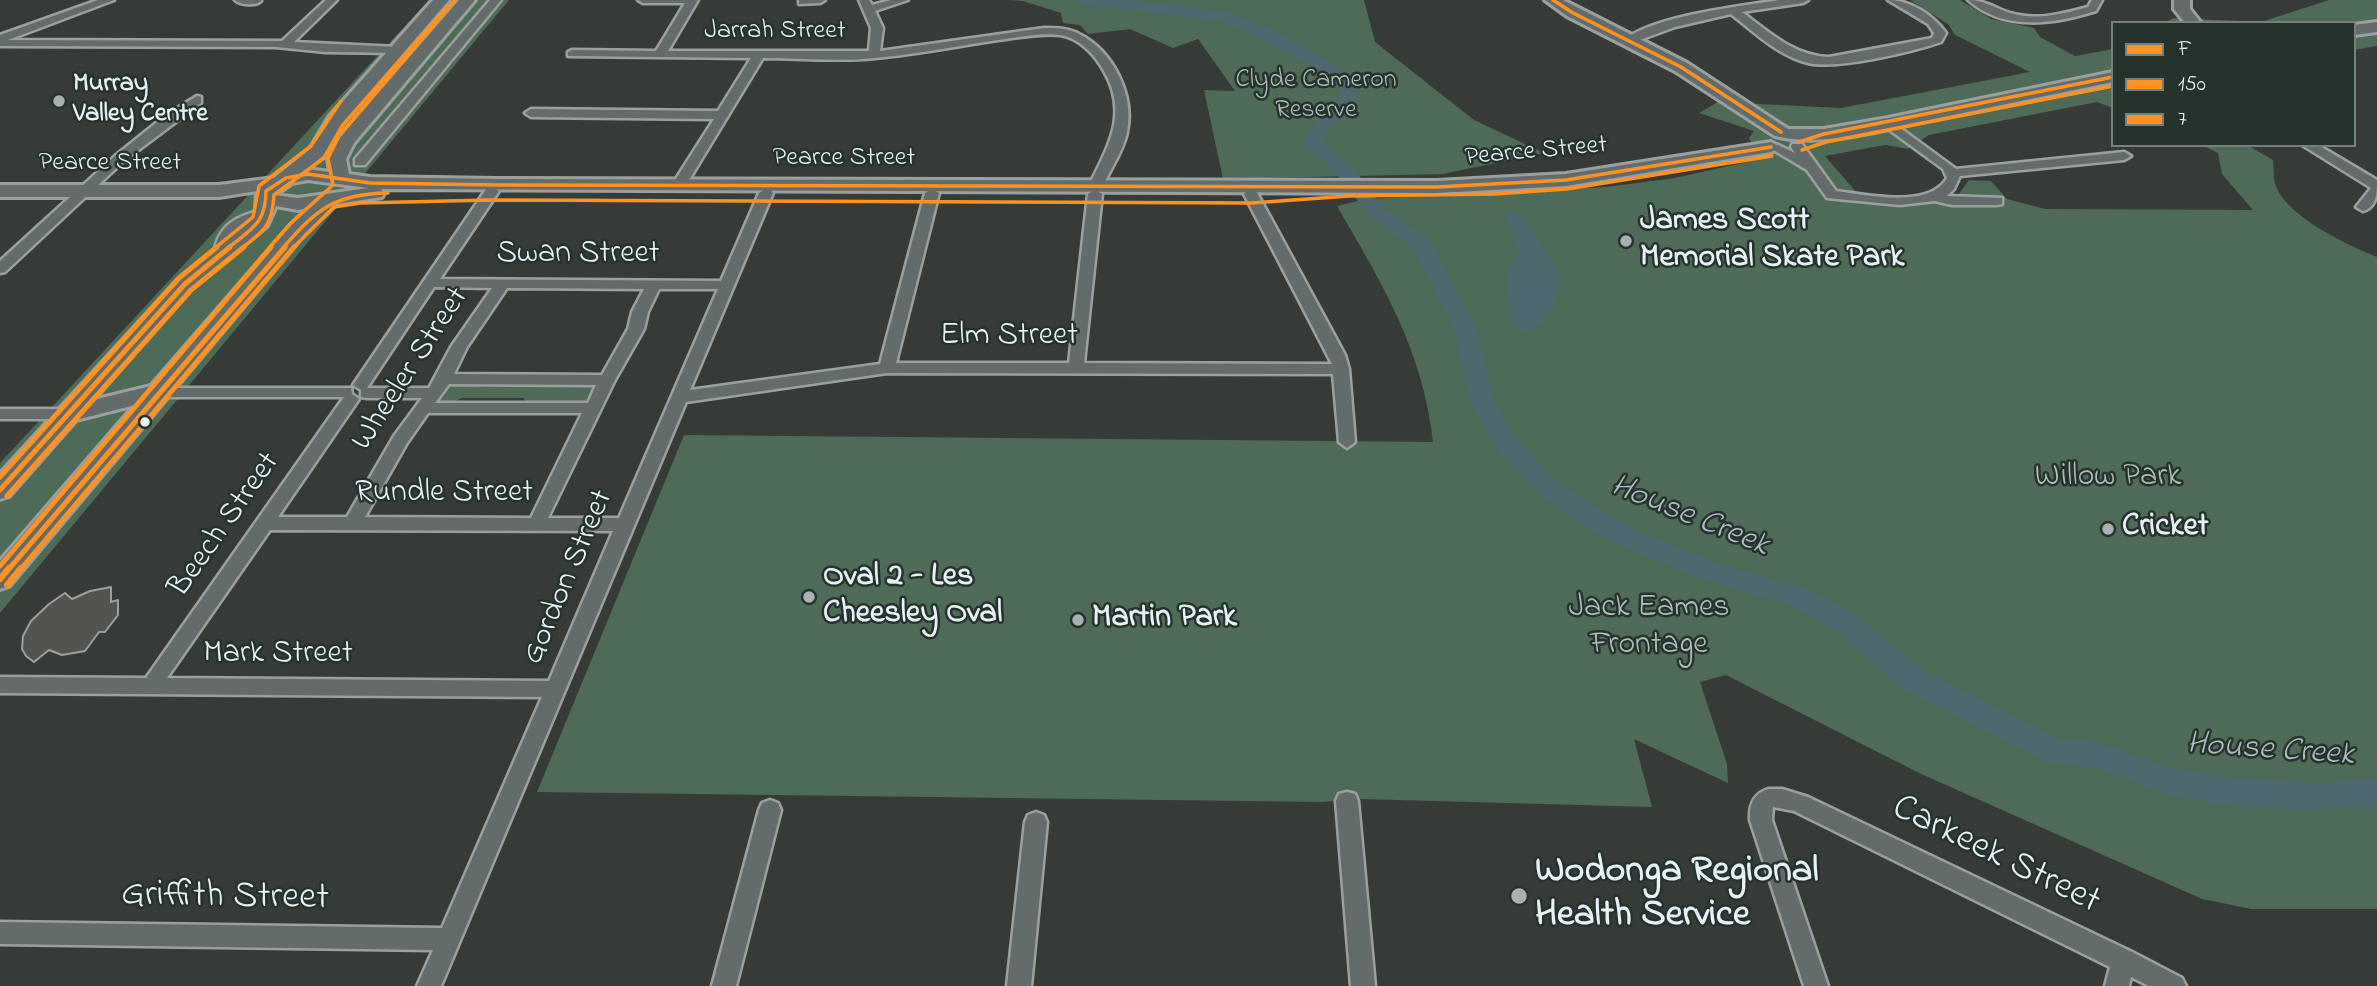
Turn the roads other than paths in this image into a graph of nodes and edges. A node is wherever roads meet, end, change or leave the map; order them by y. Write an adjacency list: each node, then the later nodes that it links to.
1 (109, 0): 23 (street)
2 (240, 0): 15 (street)
3 (332, 0): 25 (street)
4 (465, 0): 16 (main road); 41 (main road)
5 (496, 0): 36 (street)
6 (643, 0): 28 (street)
7 (820, 0): 17 (street)
8 (904, 0): 18 (street)
9 (1553, 0): 24 (main road)
10 (1803, 0): 19 (street)
11 (1893, 0): 19 (street)
12 (1973, 0): 13 (street)
13 (2097, 0)
14 (2182, 0): 20 (main road)
15 (256, 1)
16 (440, 1): 26 (main road)
17 (803, 2)
18 (867, 5): 29 (street)
19 (1733, 11): 24 (street)
20 (2191, 21)
21 (2377, 27): 22 (main road)
22 (2356, 30)
23 (0, 41): 25 (street)
24 (1629, 41): 37 (main road)
25 (285, 45): 26 (street)
26 (398, 50): 52 (main road)
27 (572, 54): 28 (street, Jarrah Street)
28 (660, 54): 30 (street, Jarrah Street)
29 (874, 55): 30 (street, Jarrah Street); 47 (street, Jarrah Street)
30 (758, 57): 34 (street)
31 (2111, 77): 35 (main road, Pearce Street)
32 (197, 100): 49 (street)
33 (531, 113): 34 (street)
34 (724, 115): 44 (street)
35 (1888, 123): 37 (main road, Pearce Street); 42 (street)
36 (380, 138): 40 (street); 41 (street)
37 (1780, 140): 50 (main road, Pearce Street); 53 (street)
38 (2311, 147): 45 (street)
39 (2124, 156): 42 (street)
40 (360, 162)
41 (339, 172): 43 (main road, Pearce Street); 52 (main road, Pearce Street); 54 (main road)
42 (1954, 173): 53 (street)
43 (495, 188): 44 (main road, Pearce Street); 54 (main road, Pearce Street); 58 (street, Beech Street)
44 (678, 188): 46 (main road, Pearce Street)
45 (2377, 188): 56 (street)
46 (768, 190): 47 (main road, Pearce Street); 51 (main road, Pearce Street); 61 (street, Gordon Street)
47 (1096, 190): 50 (main road, Pearce Street); 51 (main road, Pearce Street); 63 (street, Jarrah Street)
48 (0, 191): 49 (main road, Pearce Street)
49 (86, 191): 52 (main road, Pearce Street); 57 (street)
50 (1250, 191): 64 (street)
51 (932, 193): 62 (street)
52 (270, 195): 54 (main road, Pearce Street); 73 (main road)
53 (1936, 197): 55 (street)
54 (330, 199): 67 (main road)
55 (1997, 201)
56 (2363, 207)
57 (0, 269)
58 (430, 283): 59 (street, Swan Street); 68 (street, Beech Street)
59 (502, 284): 60 (street, Swan Street); 65 (street, Wheeler Street)
60 (654, 284): 61 (street, Swan Street); 66 (street)
61 (727, 285): 69 (street, Gordon Street)
62 (887, 368): 63 (street, Elm Street); 69 (street, Elm Street)
63 (1076, 368): 64 (street, Elm Street)
64 (1341, 369): 74 (street)
65 (444, 379): 66 (street); 70 (street, Wheeler Street)
66 (607, 380): 71 (street)
67 (159, 392): 68 (street); 73 (main road); 80 (main road)
68 (356, 392): 70 (street); 76 (street, Beech Street)
69 (680, 397): 79 (street, Gordon Street)
70 (429, 400): 71 (street); 77 (street, Wheeler Street)
71 (593, 408): 78 (street)
72 (0, 414): 73 (street)
73 (68, 414): 75 (main road)
74 (1347, 442)
75 (0, 489)
76 (263, 523): 77 (street, Rundle Street); 82 (street, Beech Street)
77 (352, 524): 78 (street, Rundle Street)
78 (536, 525): 79 (street, Rundle Street)
79 (625, 525): 83 (street, Gordon Street)
80 (0, 579)
81 (0, 685): 82 (street, Mark Street)
82 (151, 687): 83 (street, Mark Street)
83 (555, 689): 88 (street, Gordon Street)
84 (1347, 801): 93 (street)
85 (770, 810): 91 (street)
86 (1036, 822): 92 (street)
87 (0, 933): 88 (street, Griffith Street)
88 (449, 939): 90 (street, Gordon Street)
89 (2124, 960): 94 (street, Carkeek Street); 95 (street); 96 (street, Carkeek Street)
90 (429, 986)
91 (724, 986)
92 (1019, 986)
93 (1363, 986)
94 (1816, 986)
95 (2117, 986)
96 (2174, 986)

